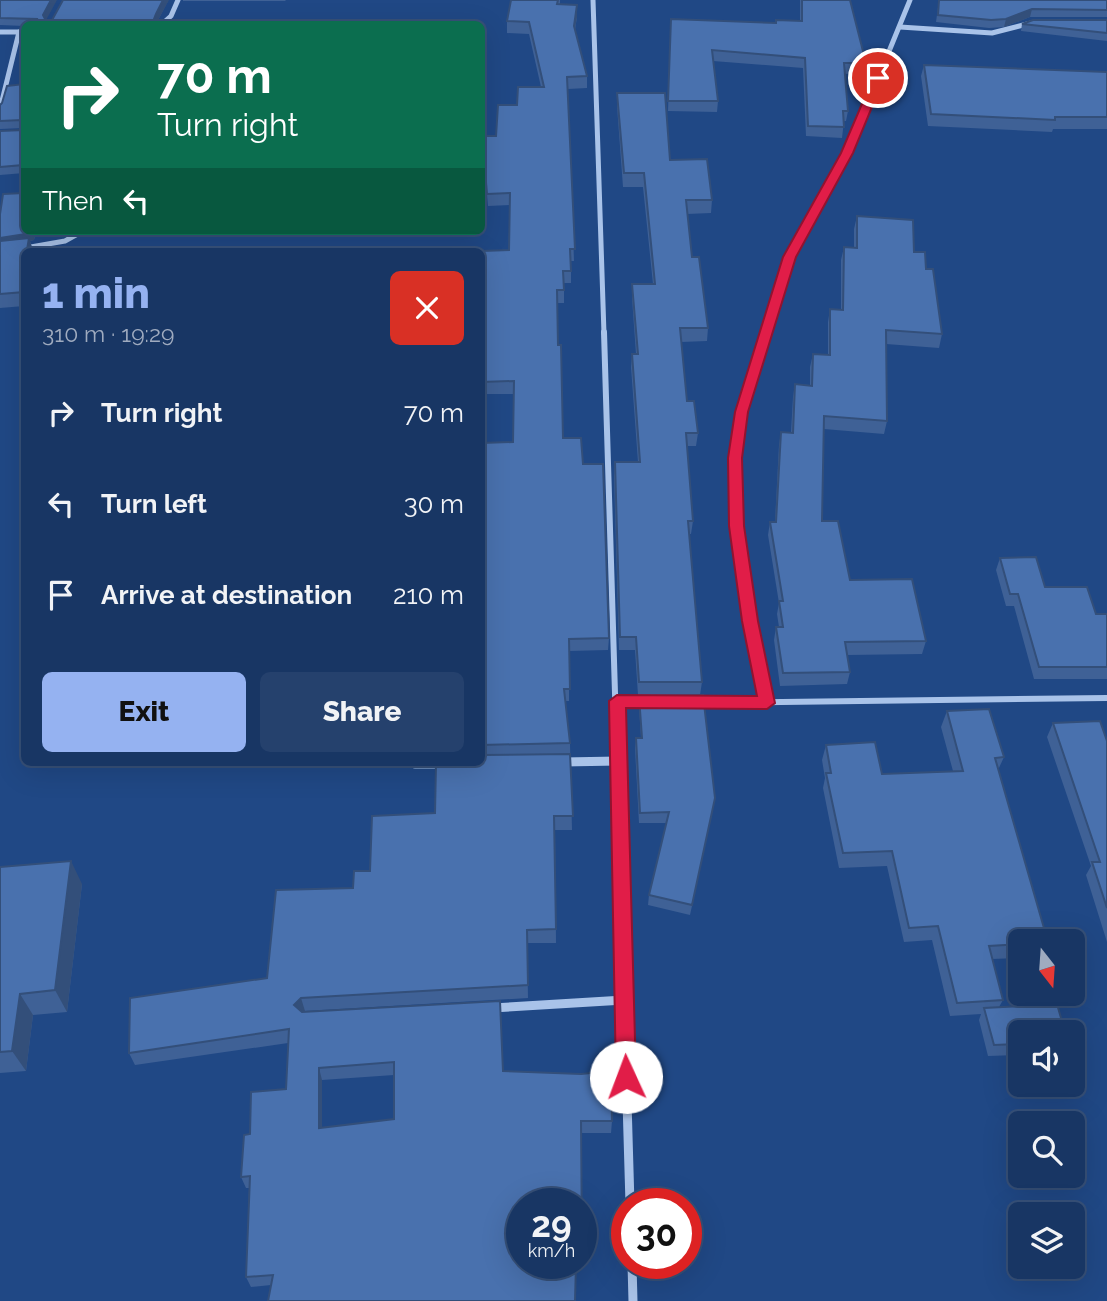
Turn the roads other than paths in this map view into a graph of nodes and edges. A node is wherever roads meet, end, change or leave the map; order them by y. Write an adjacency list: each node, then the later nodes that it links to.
1 (178, 0): 4 (street)
2 (593, 0): 16 (street)
3 (910, 0): 6 (street)
4 (165, 21)
5 (1042, 22): 6 (street)
6 (900, 27): 19 (street)
7 (0, 32): 8 (street)
8 (21, 32)
9 (21, 36): 10 (street)
10 (0, 109)
11 (76, 235): 13 (street)
12 (21, 248): 14 (street)
13 (24, 248)
14 (18, 249)
15 (1107, 698): 19 (street)
16 (617, 701): 17 (street); 20 (street)
17 (654, 702)
18 (679, 702): 19 (street)
19 (767, 703)
20 (618, 761): 21 (street); 22 (street)
21 (550, 762)
22 (624, 1000): 23 (street); 24 (street)
23 (485, 1008)
24 (630, 1188)
25 (632, 1279): 26 (street)
26 (633, 1301)

